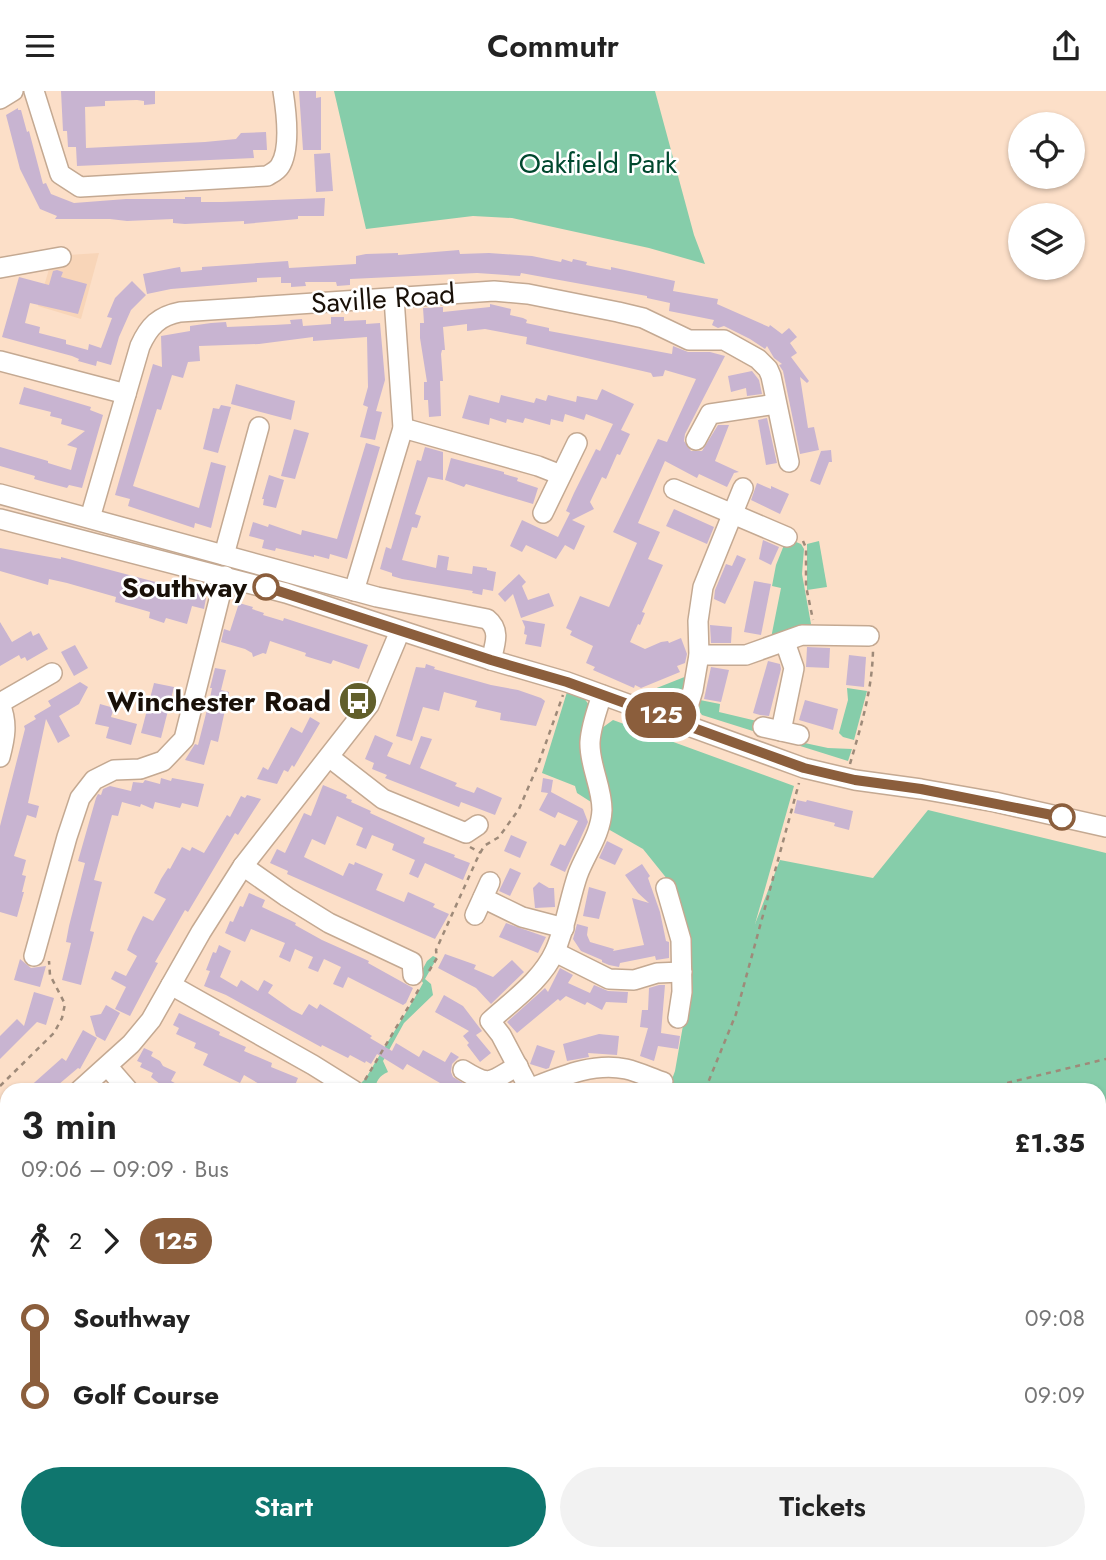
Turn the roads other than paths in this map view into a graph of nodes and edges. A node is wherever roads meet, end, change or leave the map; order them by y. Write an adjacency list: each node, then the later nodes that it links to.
1 (13, 91): 4 (street)
2 (34, 91): 3 (street)
3 (283, 91)
4 (0, 99)
5 (61, 257): 6 (street)
6 (0, 268)
7 (394, 298): 9 (street, Saville Road); 10 (street, Saville Road); 12 (street)
8 (0, 361): 9 (street)
9 (125, 394): 22 (street, Saville Road)
10 (776, 404): 13 (street); 15 (street, Saville Road)
11 (259, 427): 25 (street)
12 (403, 428): 16 (street); 27 (street)
13 (696, 440)
14 (577, 443): 16 (street)
15 (789, 462)
16 (561, 475): 20 (street)
17 (743, 488): 21 (street)
18 (674, 489): 21 (street)
19 (0, 494): 22 (street)
20 (544, 513)
21 (734, 514): 24 (street); 31 (street)
22 (90, 518): 25 (street)
23 (0, 519): 26 (street)
24 (787, 537)
25 (224, 555): 27 (street)
26 (225, 576): 28 (street); 46 (street)
27 (354, 591): 32 (street)
28 (400, 631): 32 (street); 39 (street)
29 (869, 636): 30 (street)
30 (785, 642): 31 (street); 37 (street)
31 (699, 655): 36 (street)
32 (491, 660): 34 (street)
33 (52, 673): 35 (street)
34 (602, 695): 36 (street); 45 (street)
35 (0, 703): 38 (street)
36 (683, 723): 40 (street)
37 (781, 731)
38 (0, 757)
39 (329, 757): 41 (street); 42 (street)
40 (1106, 827)
41 (474, 840)
42 (243, 866): 48 (street); 50 (street)
43 (666, 888): 49 (street)
44 (483, 898): 45 (street)
45 (564, 929): 47 (street)
46 (35, 951)
47 (555, 952): 49 (street); 52 (street)
48 (415, 963)
49 (682, 972): 51 (street)
50 (171, 985): 53 (street); 58 (street)
51 (677, 1018)
52 (519, 1066): 54 (street); 59 (street)
53 (108, 1067): 56 (street); 57 (street)
54 (463, 1070)
55 (664, 1079): 60 (street)
56 (89, 1083)
57 (122, 1083)
58 (342, 1083)
59 (527, 1083)
60 (548, 1083)

